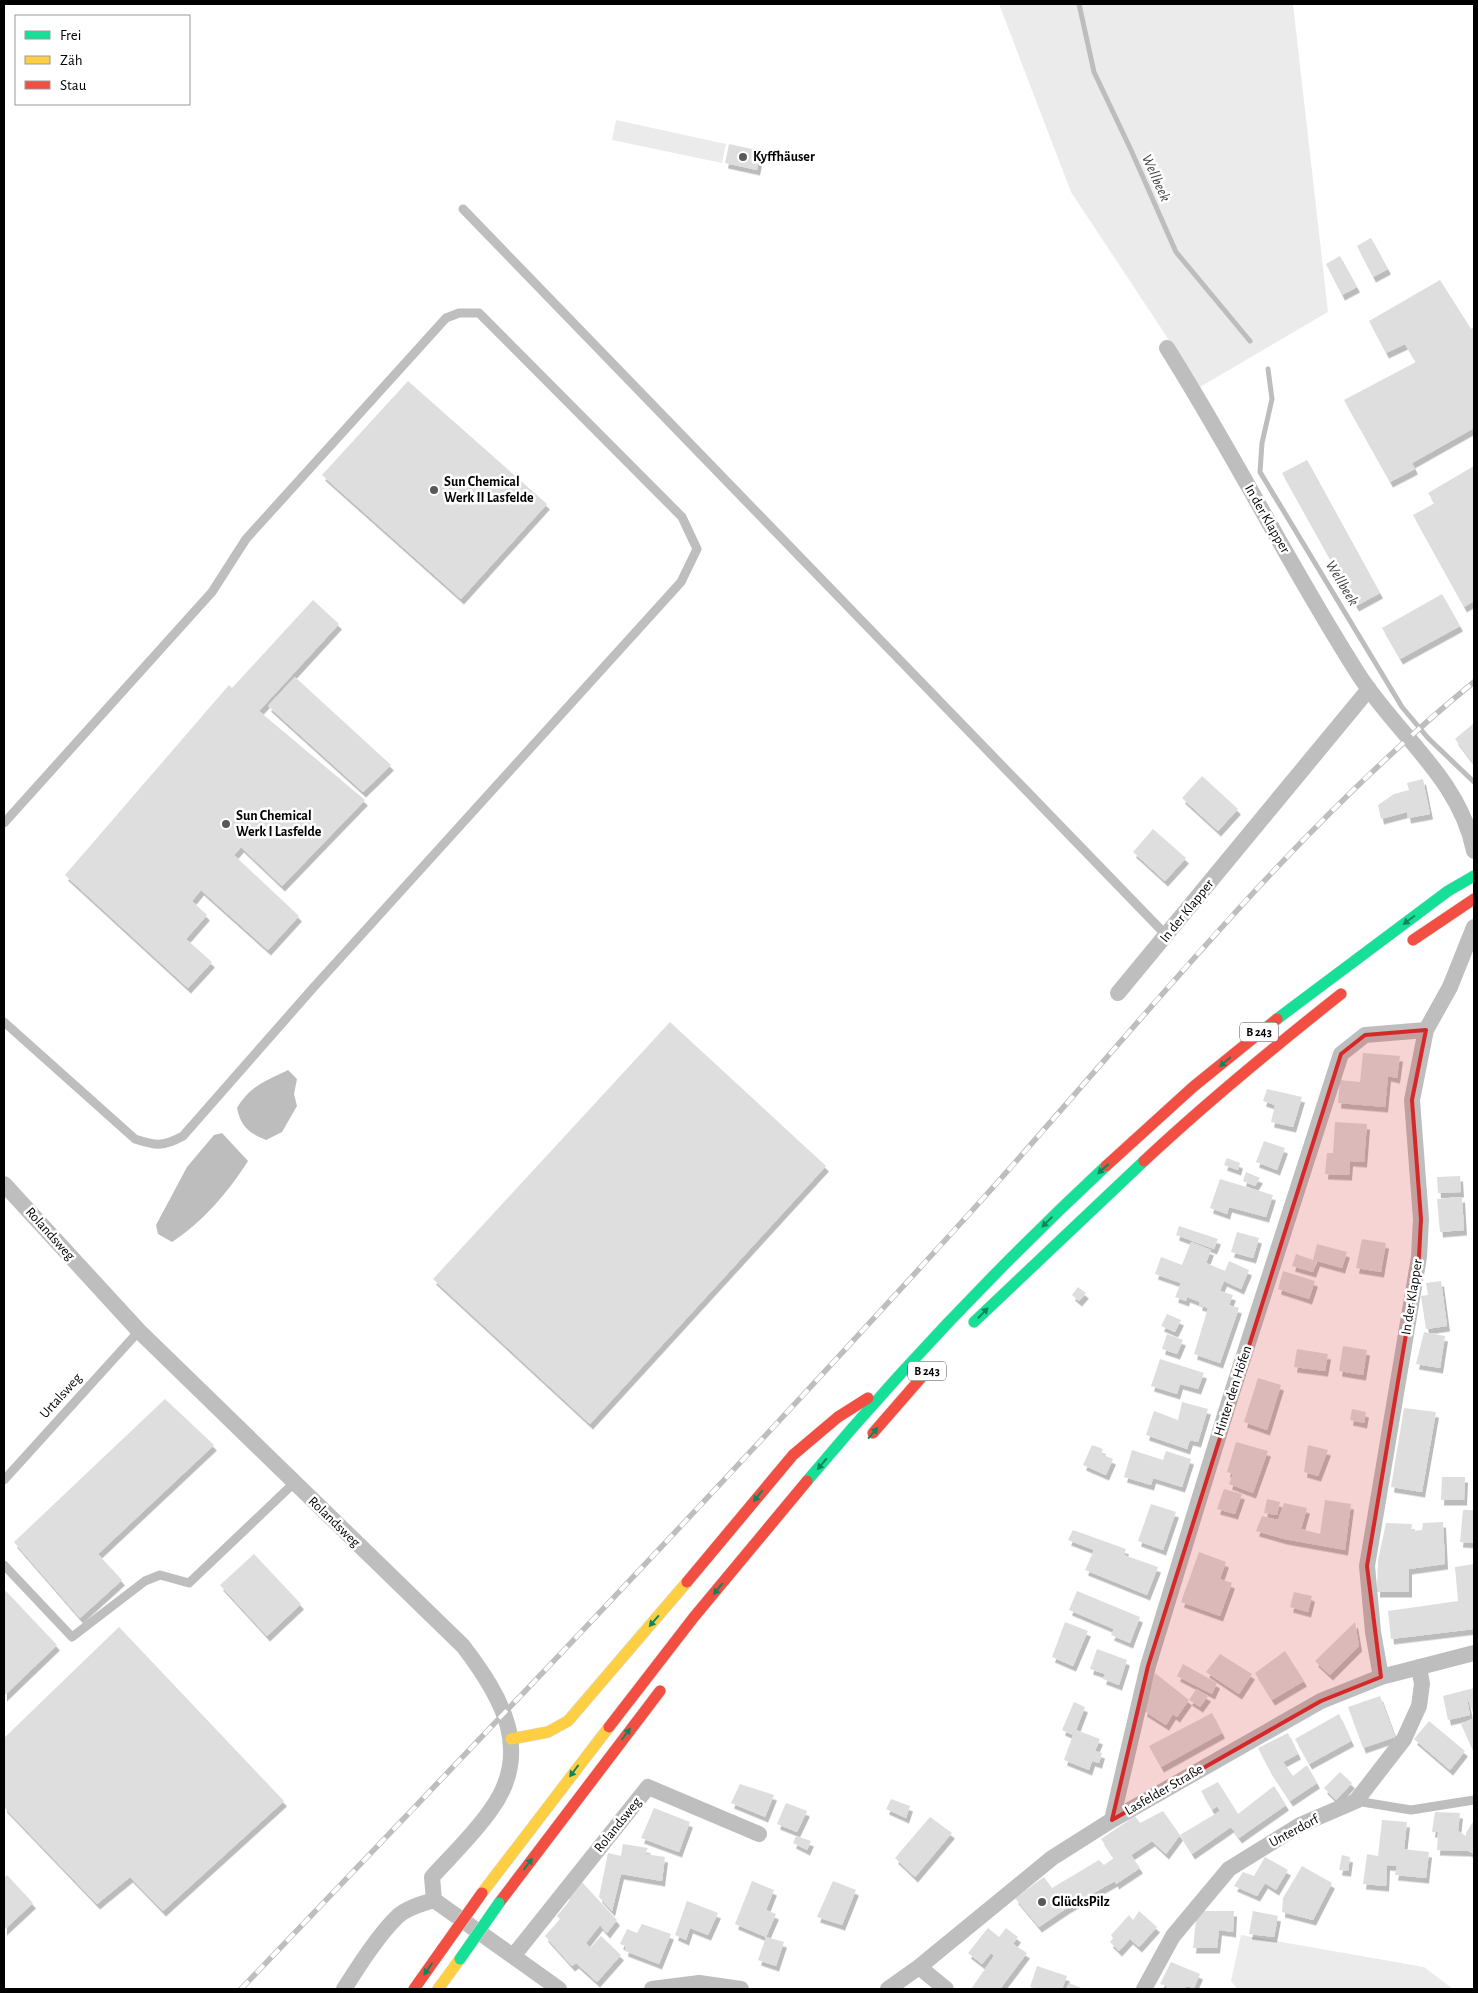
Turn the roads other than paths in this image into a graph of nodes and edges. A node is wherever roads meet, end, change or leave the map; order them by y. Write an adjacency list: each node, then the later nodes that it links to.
1 (463, 209): 9 (lane)
2 (1167, 348): 3 (street, In der Klapper)
3 (1369, 689): 5 (street, In der Klapper); 9 (street, In der Klapper)
4 (4, 822): 13 (lane)
5 (1474, 851)
6 (1474, 876): 19 (highway, B 243, one-way to 19)
7 (1474, 899): 10 (highway)
8 (1474, 927): 14 (street, In der Klapper)
9 (1167, 936): 12 (street, In der Klapper)
10 (1402, 948)
11 (1348, 988): 17 (highway, B 243, one-way to 11)
12 (1118, 993)
13 (4, 1022)
14 (1426, 1030): 26 (street, In der Klapper); 31 (street, Hinter den Höfen)
15 (4, 1184): 16 (street, Rolandsweg)
16 (139, 1331): 21 (lane, Urtalsweg); 22 (street, Rolandsweg)
17 (965, 1331)
18 (939, 1359): 20 (highway, B 243, one-way to 18)
19 (888, 1386): 28 (highway, one-way to 28); 37 (highway, B 243, one-way to 37, bridge)
20 (864, 1444)
21 (4, 1480)
22 (294, 1482): 23 (lane); 28 (street, Rolandsweg)
23 (4, 1565)
24 (1474, 1653): 25 (street, Lasfelder Straße)
25 (1420, 1667): 26 (street, Lasfelder Straße); 30 (street, Unterdorf)
26 (1381, 1676): 31 (street, Lasfelder Straße)
27 (669, 1679): 38 (highway, one-way to 27, bridge)
28 (511, 1739): 33 (street, Rolandsweg)
29 (1474, 1800): 30 (lane)
30 (1356, 1801): 44 (street, Unterdorf)
31 (1112, 1820): 35 (street, Lasfelder Straße)
32 (758, 1834): 34 (street, Rolandsweg)
33 (434, 1900): 34 (street); 36 (street)
34 (514, 1955): 39 (street)
35 (919, 1967): 42 (street, Lasfelder Straße); 43 (street)
36 (344, 1989)
37 (414, 1989)
38 (438, 1989)
39 (559, 1989)
40 (652, 1989): 41 (street)
41 (741, 1989)
42 (888, 1989)
43 (946, 1989)
44 (1144, 1989)

